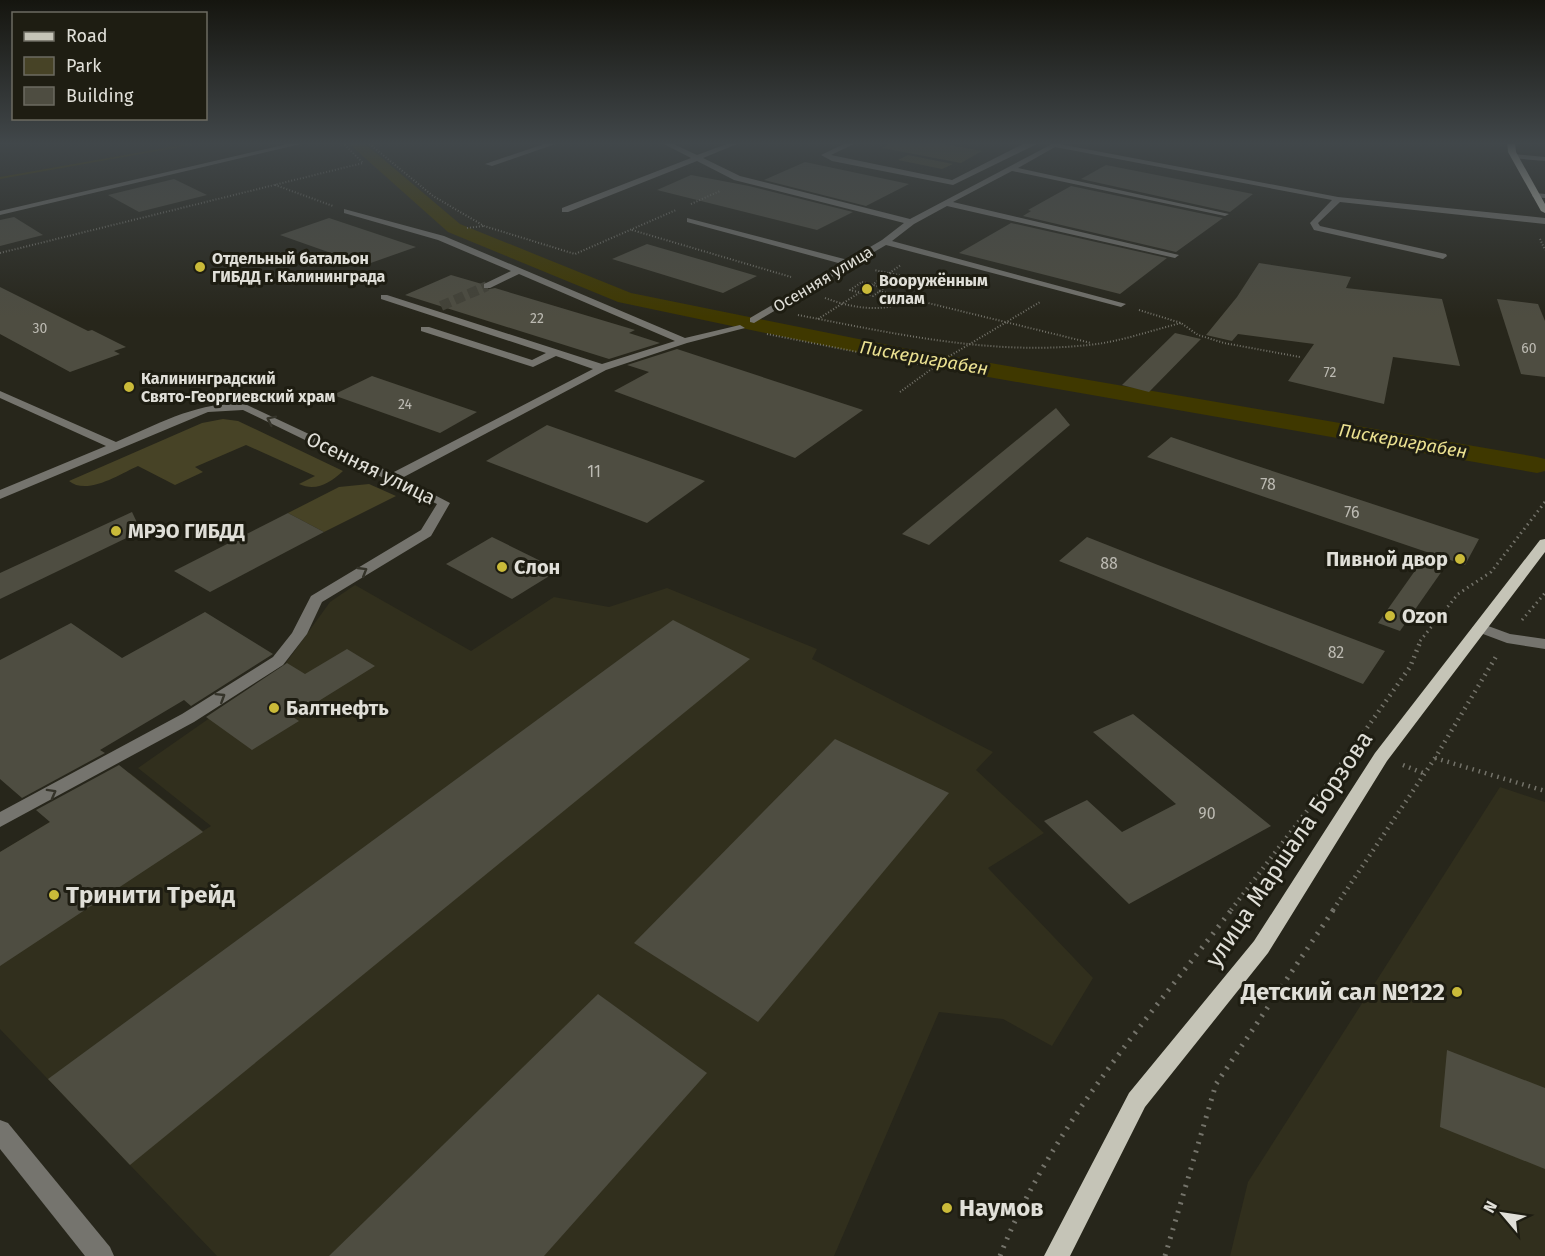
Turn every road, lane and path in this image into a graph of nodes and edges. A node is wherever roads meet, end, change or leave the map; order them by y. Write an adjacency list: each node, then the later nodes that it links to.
1 (53, 201): 13 (street)
2 (211, 201): 22 (path)
3 (318, 201): 12 (path)
4 (588, 201): 11 (street)
5 (827, 201): 17 (street)
6 (950, 201): 10 (street, Осенняя улица)
7 (1163, 201): 14 (street)
8 (1336, 201): 24 (street)
9 (1353, 201): 16 (street, Осенняя улица)
10 (945, 203): 17 (street, Осенняя улица); 23 (street)
11 (565, 210)
12 (347, 211): 27 (street)
13 (0, 213)
14 (1225, 214)
15 (690, 220): 25 (street)
16 (1545, 221)
17 (911, 222): 21 (street, Осенняя улица)
18 (484, 226): 19 (path)
19 (467, 228)
20 (631, 230): 28 (path)
21 (885, 242): 25 (street, Осенняя улица); 30 (street)
22 (0, 253)
23 (1175, 255)
24 (1443, 256)
25 (848, 263): 28 (street, Осенняя улица)
26 (868, 270): 35 (path)
27 (517, 272): 29 (street); 46 (street)
28 (813, 283): 41 (street, Осенняя улица)
29 (486, 286)
30 (1062, 288): 37 (street); 43 (path)
31 (879, 291): 32 (path); 32 (path); 35 (path)
32 (860, 292): 36 (path)
33 (384, 297): 39 (street)
34 (824, 297): 36 (path)
35 (913, 300): 36 (path); 43 (path)
36 (841, 304): 40 (path)
37 (1121, 304): 42 (path)
38 (441, 306): 39 (street)
39 (429, 311): 49 (street)
40 (818, 319): 41 (path); 48 (path)
41 (754, 320)
42 (1181, 323): 47 (path); 50 (path)
43 (1006, 324): 47 (path); 48 (path)
44 (740, 328): 46 (street); 51 (path)
45 (424, 329): 49 (street)
46 (684, 341): 52 (street)
47 (1095, 344): 48 (path)
48 (968, 347): 51 (path)
49 (556, 352): 52 (street)
50 (1300, 357)
51 (933, 367): 53 (path)
52 (602, 368): 56 (street)
53 (900, 392)
54 (0, 394): 55 (street)
55 (115, 446): 56 (street, Осенняя улица, one-way to 55); 57 (street, Осенняя улица)
56 (392, 478): 66 (street, Осенняя улица, one-way to 56)
57 (0, 495)
58 (1545, 502): 69 (path)
59 (1545, 543): 61 (main road, улица Маршала Борзова)
60 (1545, 593): 62 (path)
61 (1480, 628): 62 (street); 70 (main road, улица Маршала Борзова)
62 (1507, 638): 63 (street); 64 (path)
63 (1545, 644)
64 (1435, 758): 65 (path); 71 (path)
65 (1545, 791)
66 (0, 820)
67 (0, 1131): 68 (street)
68 (101, 1256)
69 (1000, 1256)
70 (1057, 1256)
71 (1165, 1256)

